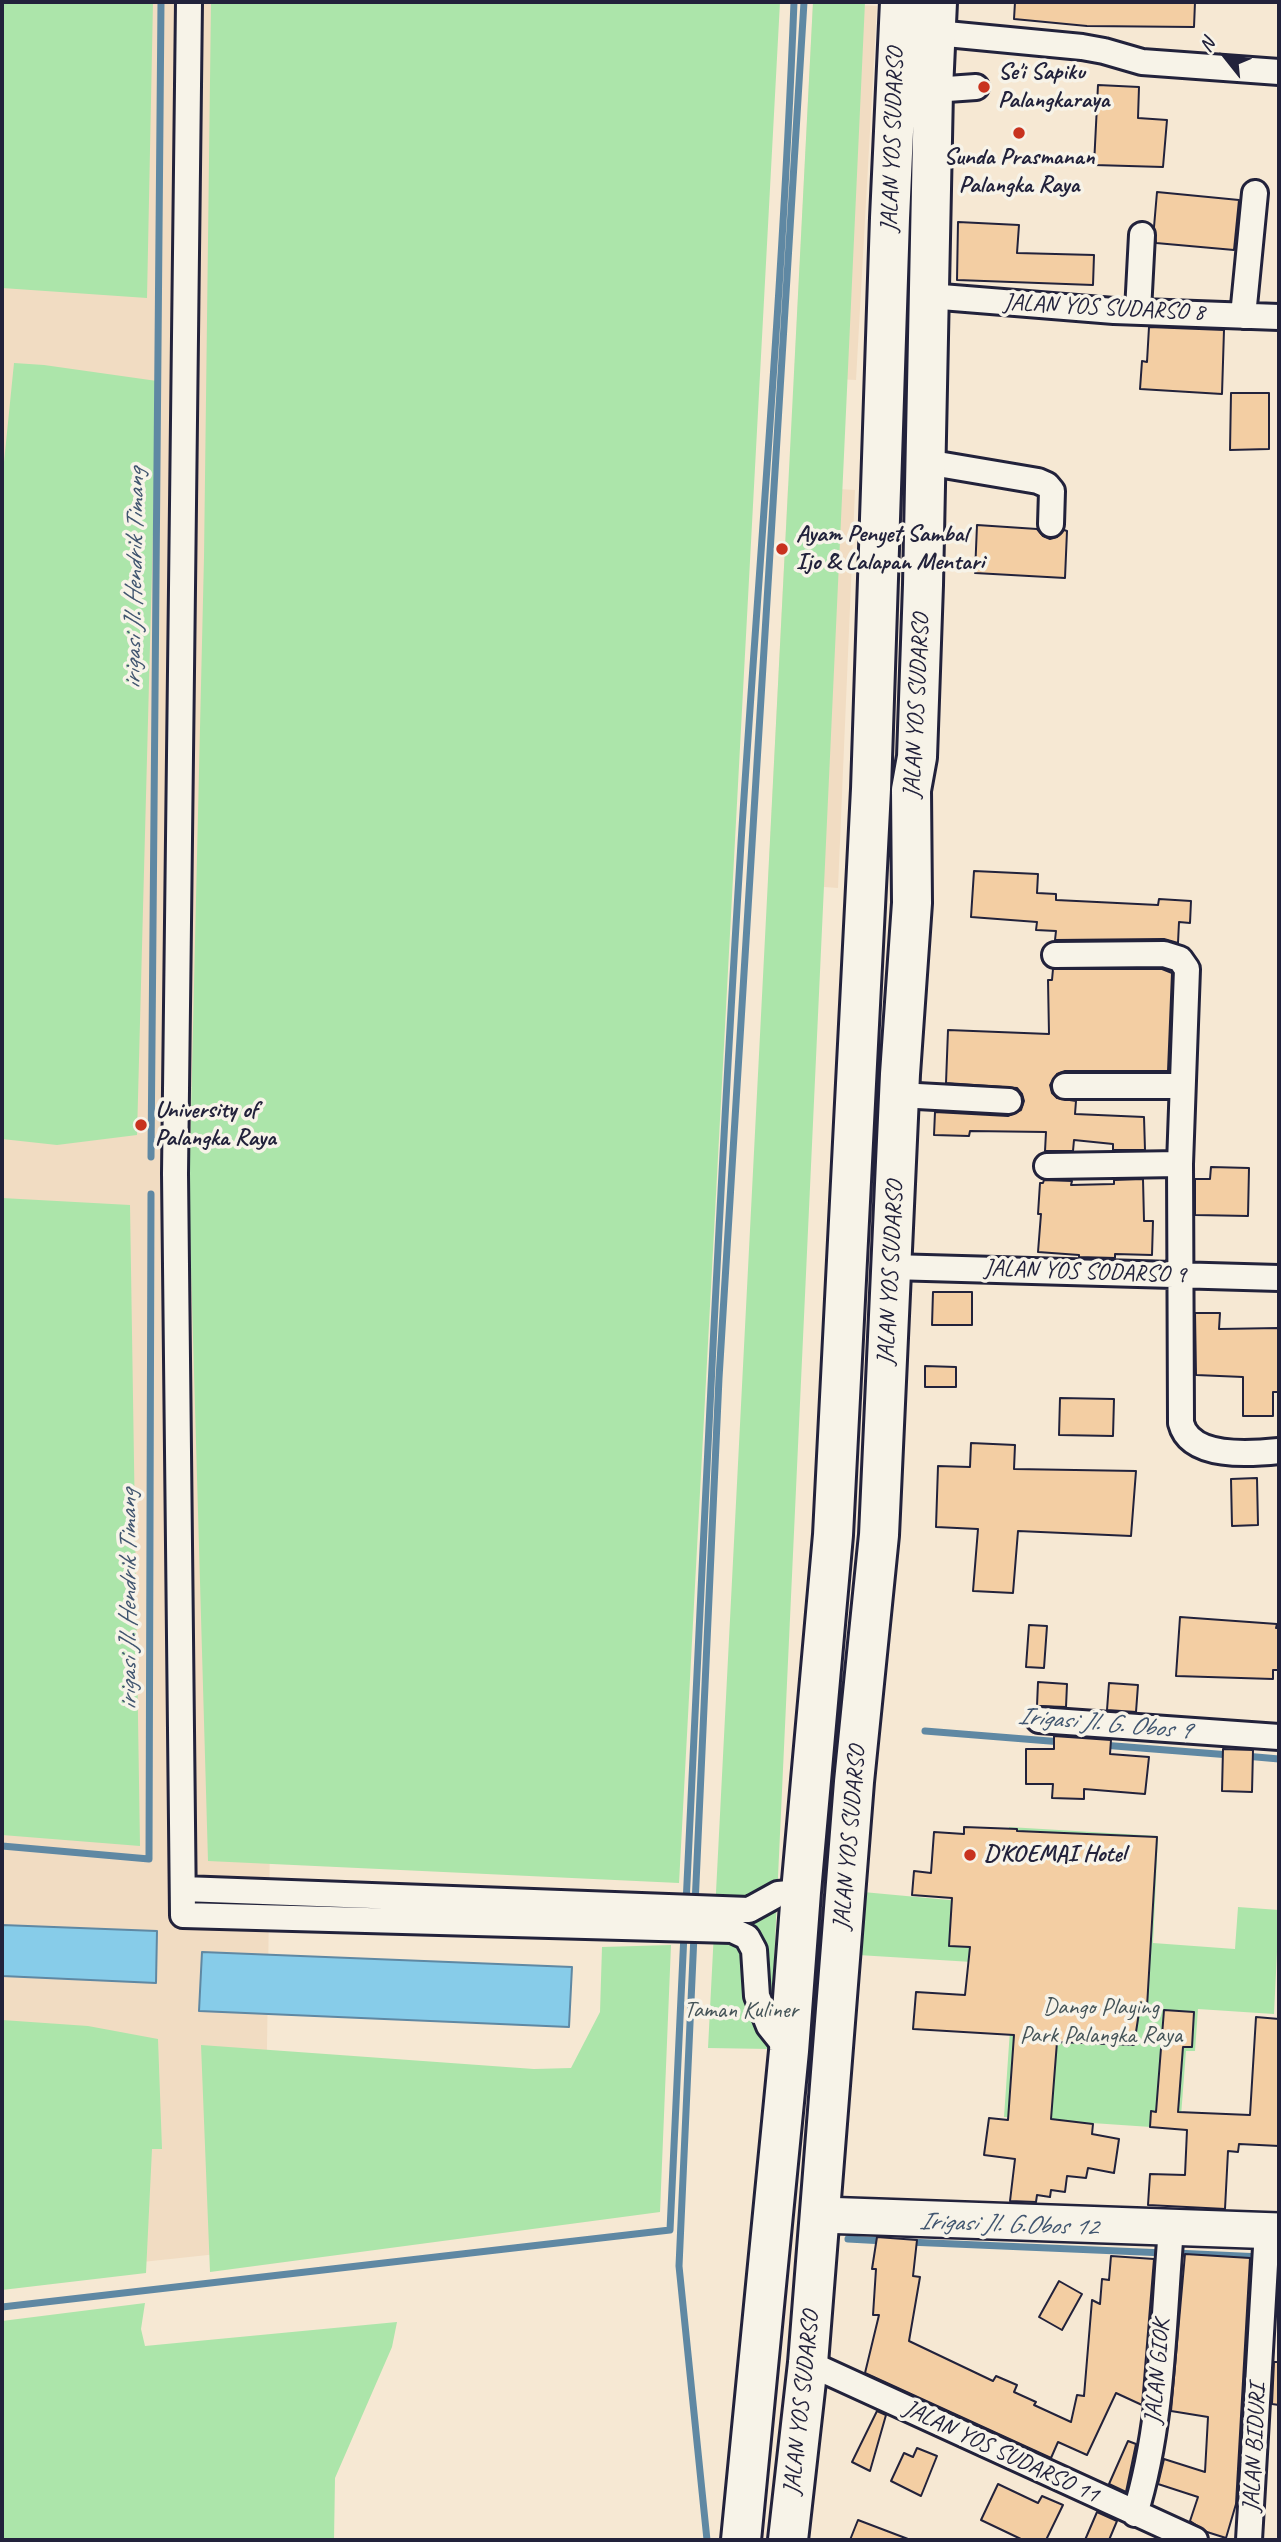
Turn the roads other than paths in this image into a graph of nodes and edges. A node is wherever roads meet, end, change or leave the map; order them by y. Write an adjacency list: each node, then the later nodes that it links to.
1 (189, 2): 30 (street)
2 (900, 2): 15 (main road, JALAN YOS SUDARSO)
3 (937, 18): 4 (street); 6 (main road, JALAN YOS SUDARSO)
4 (1279, 72)
5 (976, 87): 6 (street)
6 (933, 90): 9 (main road, JALAN YOS SUDARSO)
7 (1255, 193): 11 (street)
8 (1142, 235): 10 (street)
9 (929, 296): 10 (street, JALAN YOS SUDARSO 8); 13 (main road, JALAN YOS SUDARSO)
10 (1138, 312): 11 (street, JALAN YOS SUDARSO 8)
11 (1243, 316): 12 (street, JALAN YOS SUDARSO 8)
12 (1279, 317)
13 (926, 462): 14 (street); 16 (main road, JALAN YOS SUDARSO)
14 (1051, 524)
15 (871, 789): 16 (main road); 31 (main road, JALAN YOS SUDARSO)
16 (911, 790): 20 (main road, JALAN YOS SUDARSO)
17 (1055, 955): 19 (street)
18 (1065, 1086): 19 (street)
19 (1182, 1086): 22 (street)
20 (899, 1095): 21 (street); 24 (main road, JALAN YOS SUDARSO)
21 (1009, 1101)
22 (1180, 1164): 23 (street); 25 (street)
23 (1047, 1166)
24 (891, 1267): 25 (street, JALAN YOS SODARSO 9); 33 (main road, JALAN YOS SUDARSO)
25 (1182, 1275): 26 (street, JALAN YOS SODARSO 9); 27 (street)
26 (1279, 1278)
27 (1279, 1451)
28 (1039, 1720): 29 (street)
29 (1279, 1737)
30 (183, 1889): 31 (street); 32 (street)
31 (800, 1892): 32 (main road, JALAN YOS SUDARSO)
32 (789, 2051): 38 (main road, JALAN YOS SUDARSO)
33 (821, 2215): 34 (street); 36 (main road, JALAN YOS SUDARSO)
34 (1171, 2229): 35 (street); 37 (street, JALAN GIOK)
35 (1273, 2231): 41 (street, JALAN BIDURI)
36 (808, 2363): 37 (street, JALAN YOS SUDARSO 11); 39 (main road, JALAN YOS SUDARSO)
37 (1135, 2514): 40 (street, JALAN YOS SUDARSO 11)
38 (742, 2531): 39 (main road)
39 (788, 2533)
40 (1195, 2540)
41 (1249, 2540)

